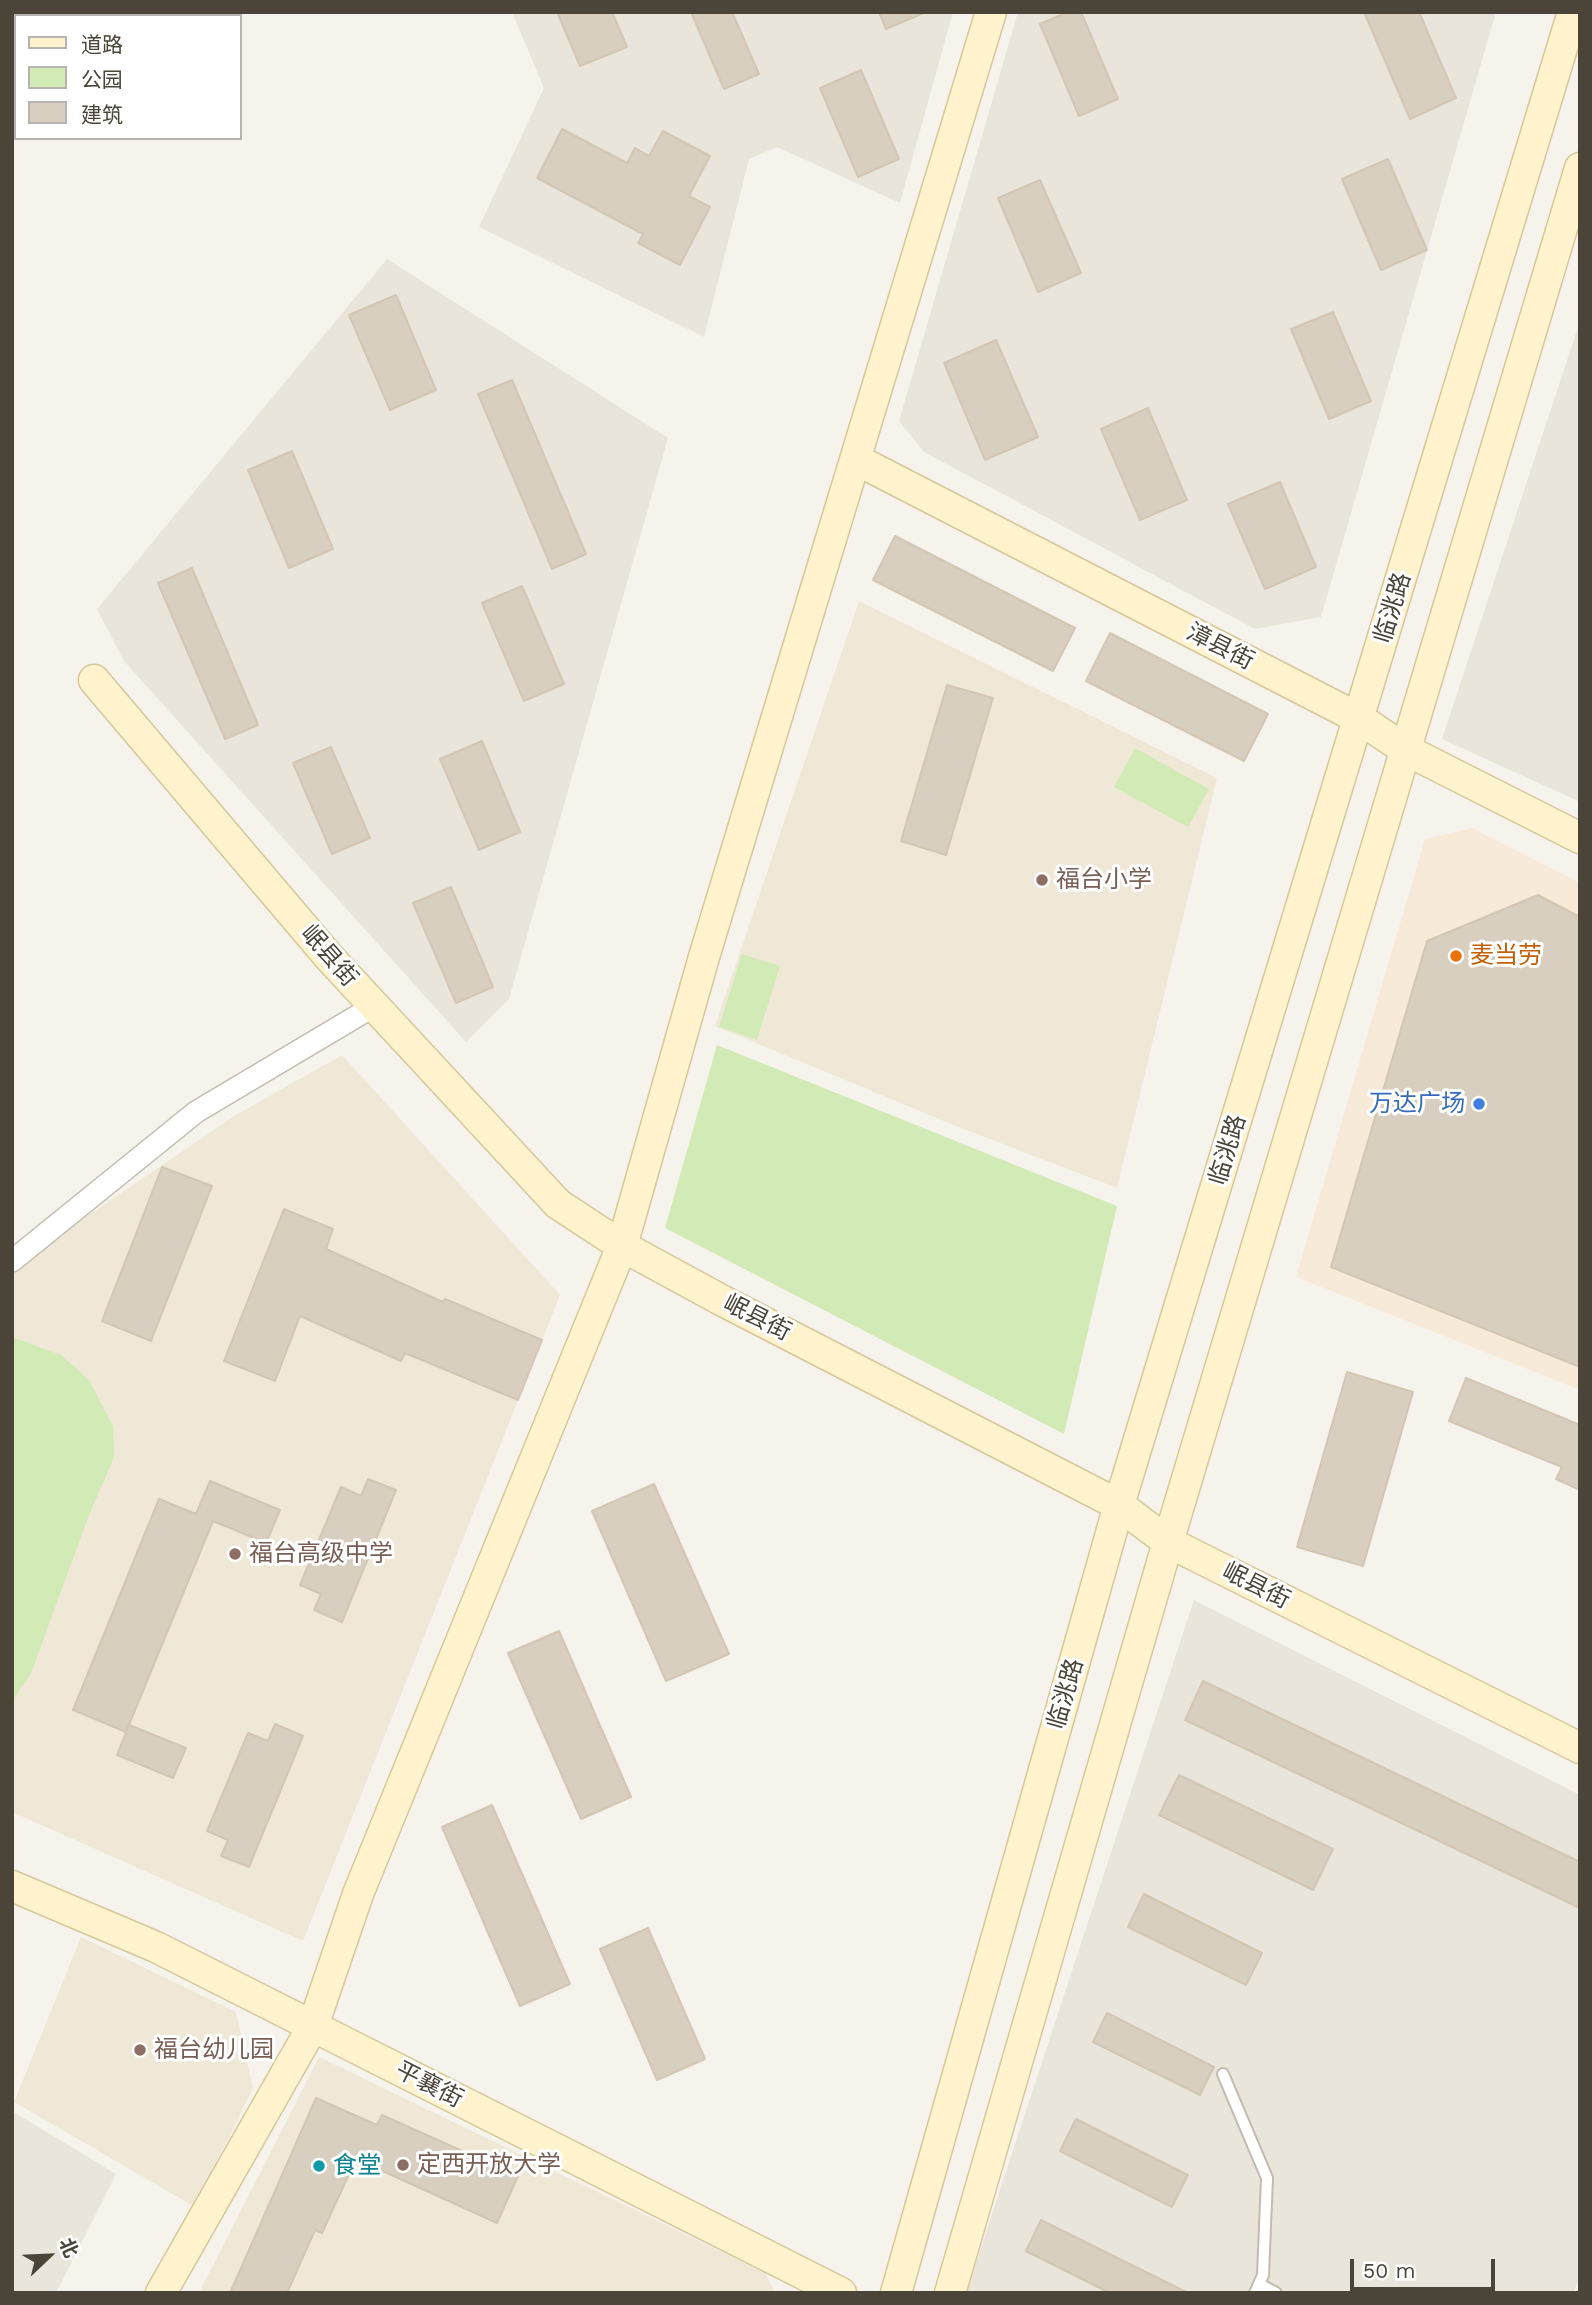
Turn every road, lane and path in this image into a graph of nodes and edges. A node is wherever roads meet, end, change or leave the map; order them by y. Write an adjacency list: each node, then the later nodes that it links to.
1 (991, 12): 4 (street)
2 (1573, 12): 6 (street, 临洮路)
3 (1580, 168): 7 (street)
4 (857, 460): 6 (street, 漳县街); 10 (street)
5 (94, 680): 9 (street, 岷县街)
6 (1360, 719): 7 (street, 漳县街); 12 (street, 临洮路)
7 (1406, 750): 8 (street, 漳县街); 13 (street)
8 (1580, 838)
9 (374, 1006): 10 (street, 岷县街); 11 (street)
10 (622, 1246): 12 (street, 岷县街); 16 (street)
11 (12, 1261)
12 (1119, 1505): 13 (street, 岷县街); 21 (street, 临洮路)
13 (1168, 1542): 14 (street, 岷县街); 22 (street)
14 (1580, 1748)
15 (12, 1886): 16 (street, 平襄街)
16 (313, 2026): 19 (street); 20 (street, 平襄街)
17 (1223, 2074): 18 (lane)
18 (1257, 2289): 23 (lane)
19 (161, 2293)
20 (841, 2293)
21 (896, 2293)
22 (950, 2293)
23 (1276, 2293)

